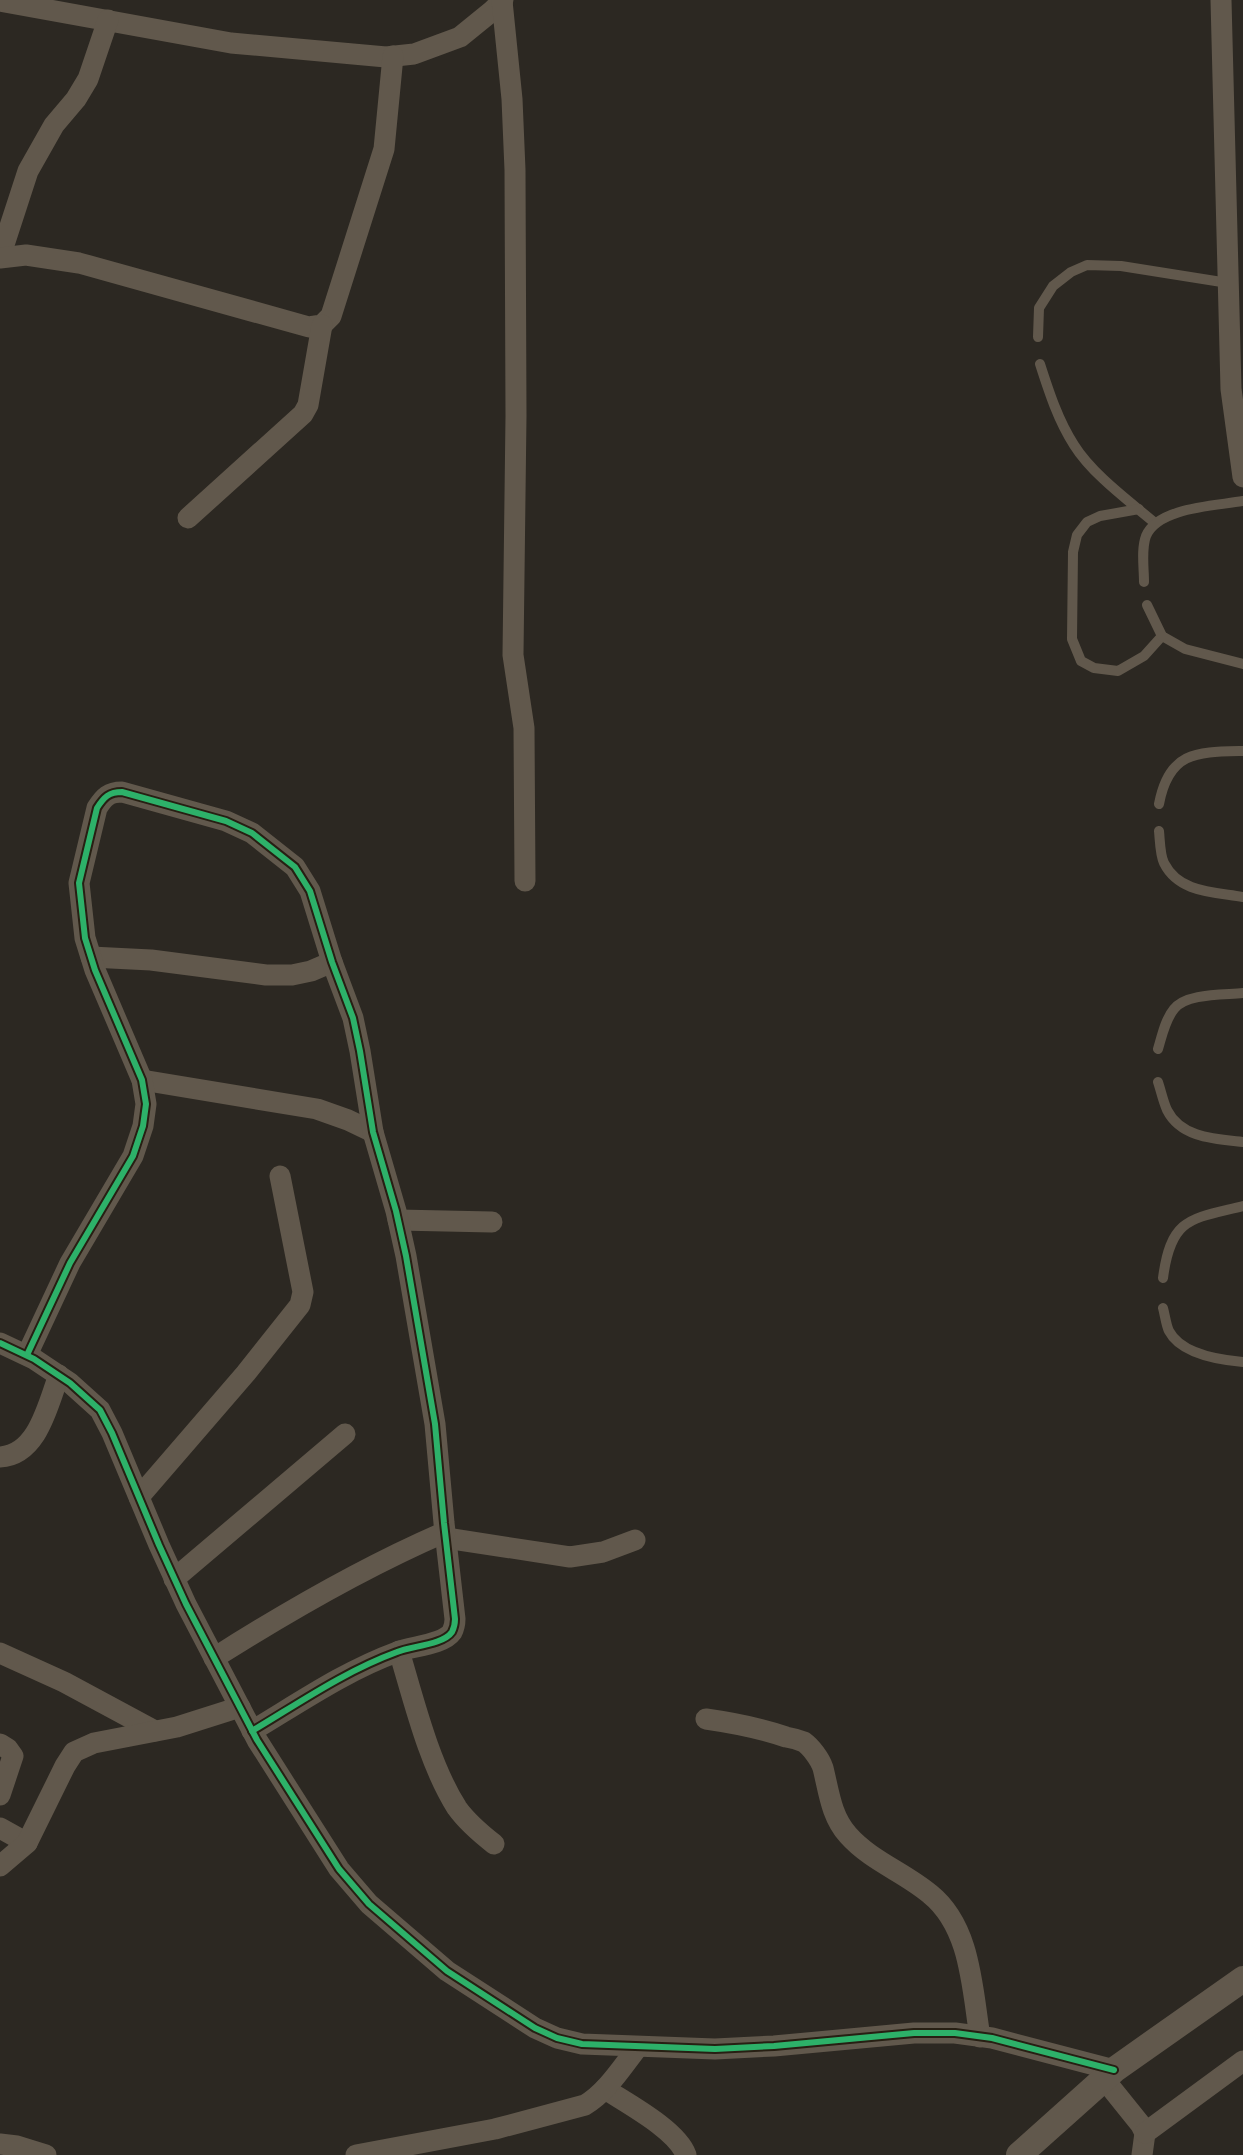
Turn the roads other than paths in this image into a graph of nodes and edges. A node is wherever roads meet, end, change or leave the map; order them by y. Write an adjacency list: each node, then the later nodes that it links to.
1 (1221, 0): 7 (street)
2 (0, 1): 4 (street)
3 (502, 1): 5 (street); 23 (street)
4 (108, 21): 5 (street); 6 (street)
5 (393, 56): 8 (street)
6 (0, 257): 8 (street)
7 (1228, 283): 9 (lane); 11 (street)
8 (322, 326): 14 (street)
9 (1038, 337)
10 (1040, 364): 13 (lane)
11 (1243, 477)
12 (1243, 501): 15 (lane)
13 (1139, 509): 15 (lane); 18 (lane)
14 (188, 518)
15 (1155, 523): 16 (lane)
16 (1144, 582)
17 (1147, 605): 18 (lane)
18 (1162, 636): 19 (lane)
19 (1243, 664)
20 (1243, 751): 21 (lane)
21 (1159, 804)
22 (1159, 831): 24 (lane)
23 (525, 881)
24 (1243, 897)
25 (91, 957): 26 (street); 26 (street); 29 (street)
26 (332, 962): 31 (street)
27 (1243, 993): 28 (lane)
28 (1158, 1050)
29 (141, 1080): 31 (street); 40 (street)
30 (1158, 1082): 32 (lane)
31 (373, 1132): 35 (street)
32 (1243, 1142)
33 (280, 1176): 45 (street)
34 (1243, 1206): 37 (lane)
35 (398, 1220): 36 (street); 46 (street)
36 (492, 1222)
37 (1163, 1278)
38 (1163, 1308): 41 (lane)
39 (0, 1343): 40 (street)
40 (27, 1355): 42 (street)
41 (1243, 1362)
42 (59, 1375): 44 (street); 45 (street)
43 (345, 1434): 48 (street)
44 (0, 1457)
45 (139, 1497): 48 (street)
46 (445, 1535): 47 (street); 49 (street); 51 (street)
47 (635, 1540)
48 (174, 1579): 51 (street)
49 (399, 1651): 55 (street); 60 (street)
50 (0, 1653): 54 (street)
51 (214, 1658): 52 (street)
52 (240, 1707): 54 (street); 55 (street)
53 (706, 1719): 63 (street)
54 (155, 1731): 59 (street)
55 (252, 1731): 64 (street)
56 (0, 1744): 57 (street)
57 (0, 1795)
58 (0, 1828): 59 (street)
59 (27, 1843): 61 (street)
60 (494, 1844)
61 (0, 1866)
62 (1243, 1978): 66 (street)
63 (981, 2037): 64 (street); 66 (street)
64 (638, 2047): 67 (street)
65 (1243, 2061): 68 (street)
66 (1109, 2074): 68 (street); 73 (street)
67 (605, 2089): 70 (street); 72 (street)
68 (1145, 2133): 74 (street)
69 (0, 2144): 71 (street)
70 (368, 2154)
71 (46, 2155)
72 (686, 2155)
73 (1019, 2155)
74 (1142, 2155)

